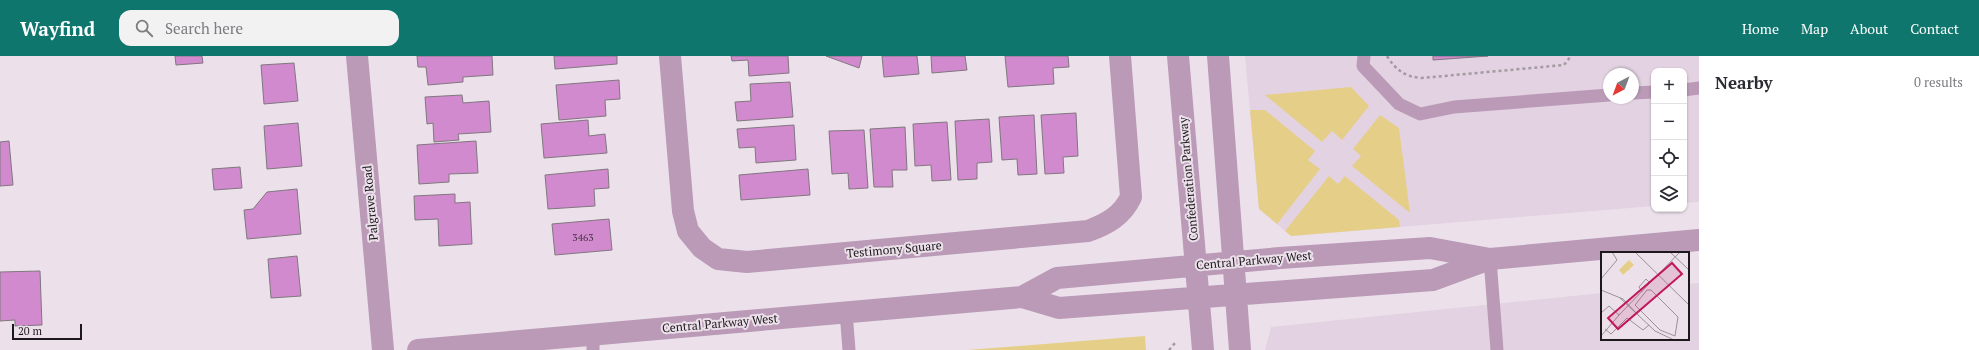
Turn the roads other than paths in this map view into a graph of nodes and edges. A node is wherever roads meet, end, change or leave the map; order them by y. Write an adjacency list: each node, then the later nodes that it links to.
1 (357, 56): 21 (street, Palgrave Road)
2 (670, 56): 3 (street, Testimony Square)
3 (1120, 56)
4 (1178, 56): 15 (street, Confederation Parkway)
5 (1218, 56): 14 (street)
6 (1364, 56): 11 (lane)
7 (1699, 88): 8 (lane)
8 (1687, 90)
9 (1651, 92): 10 (lane)
10 (1639, 93)
11 (1603, 95)
12 (1699, 240): 13 (street, Central Parkway West)
13 (1490, 259): 14 (street, Central Parkway West); 16 (street, Central Parkway West); 26 (lane)
14 (1234, 262): 15 (street, Central Parkway West); 16 (street)
15 (1195, 265): 17 (street, Central Parkway West); 18 (street, Confederation Parkway)
16 (1237, 296): 18 (street, Central Parkway West); 25 (street)
17 (1022, 297): 18 (street, Central Parkway West); 19 (street, Central Parkway West)
18 (1198, 298): 24 (street, Confederation Parkway)
19 (846, 312): 20 (street, Central Parkway West); 23 (lane)
20 (593, 342): 22 (street, Central Parkway West)
21 (383, 350)
22 (418, 350)
23 (850, 350)
24 (1203, 350)
25 (1240, 350)
26 (1497, 350)

